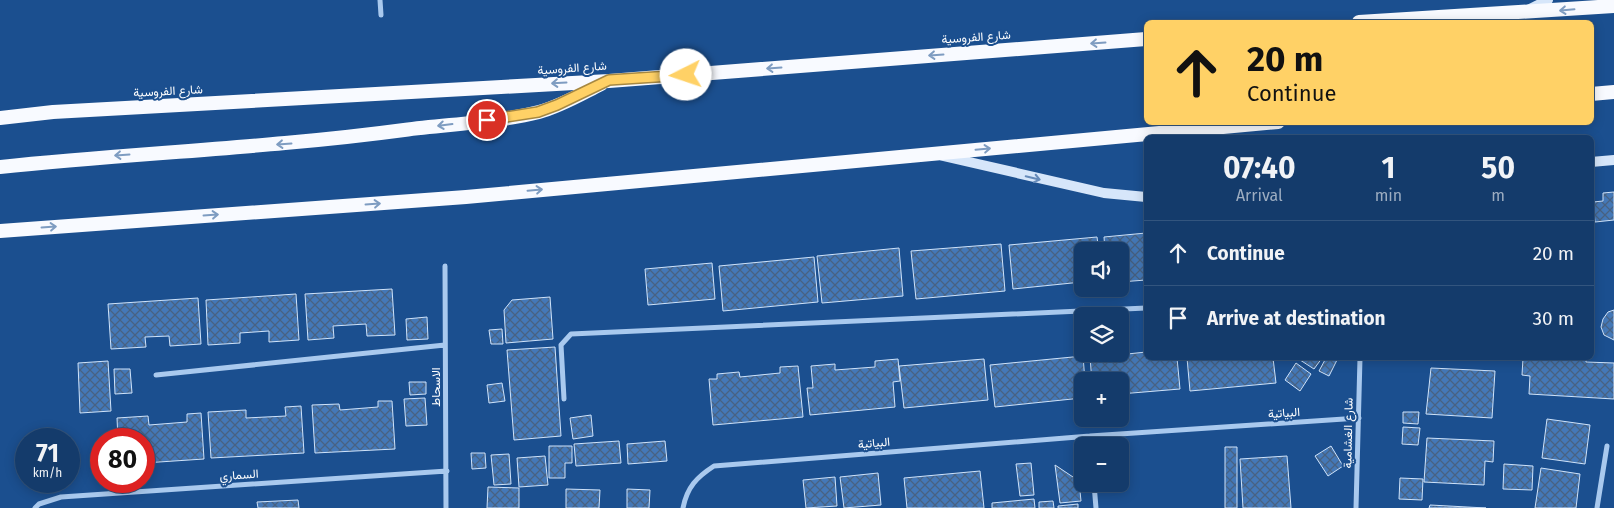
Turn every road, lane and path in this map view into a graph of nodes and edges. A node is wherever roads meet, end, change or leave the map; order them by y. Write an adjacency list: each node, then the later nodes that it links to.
1 (380, 0): 5 (street)
2 (1548, 0): 4 (main road)
3 (1614, 6): 4 (highway, one-way to 4)
4 (1520, 14): 6 (highway)
5 (381, 15)
6 (1399, 20)
7 (1144, 39): 8 (highway, شارع الفروسية, one-way to 8)
8 (609, 80): 11 (highway, شارع الفروسية, one-way to 11); 18 (highway, one-way to 18)
9 (1614, 92): 10 (highway)
10 (1594, 94)
11 (53, 112): 12 (highway); 13 (highway, شارع الفروسية)
12 (0, 113)
13 (0, 118)
14 (1246, 125): 15 (highway, one-way to 14)
15 (935, 154): 19 (main road, one-way to 19); 20 (highway, one-way to 15)
16 (1614, 160): 17 (main road)
17 (1594, 162)
18 (0, 167)
19 (1144, 197)
20 (0, 231)
21 (445, 266): 23 (street, الاسحاط)
22 (1144, 308): 26 (street)
23 (446, 344): 25 (street); 30 (street, الاسحاط)
24 (1360, 360): 27 (street, شارع الغشامية)
25 (156, 375)
26 (564, 399)
27 (1359, 418): 28 (street, البياتية); 36 (street, شارع الغشامية)
28 (1090, 436): 34 (street, البياتية)
29 (1608, 446): 37 (street)
30 (446, 471): 32 (street, السماري); 33 (street, الاسحاط)
31 (1095, 492): 35 (street)
32 (35, 508)
33 (446, 508)
34 (682, 508)
35 (1096, 508)
36 (1356, 508)
37 (1598, 508)

